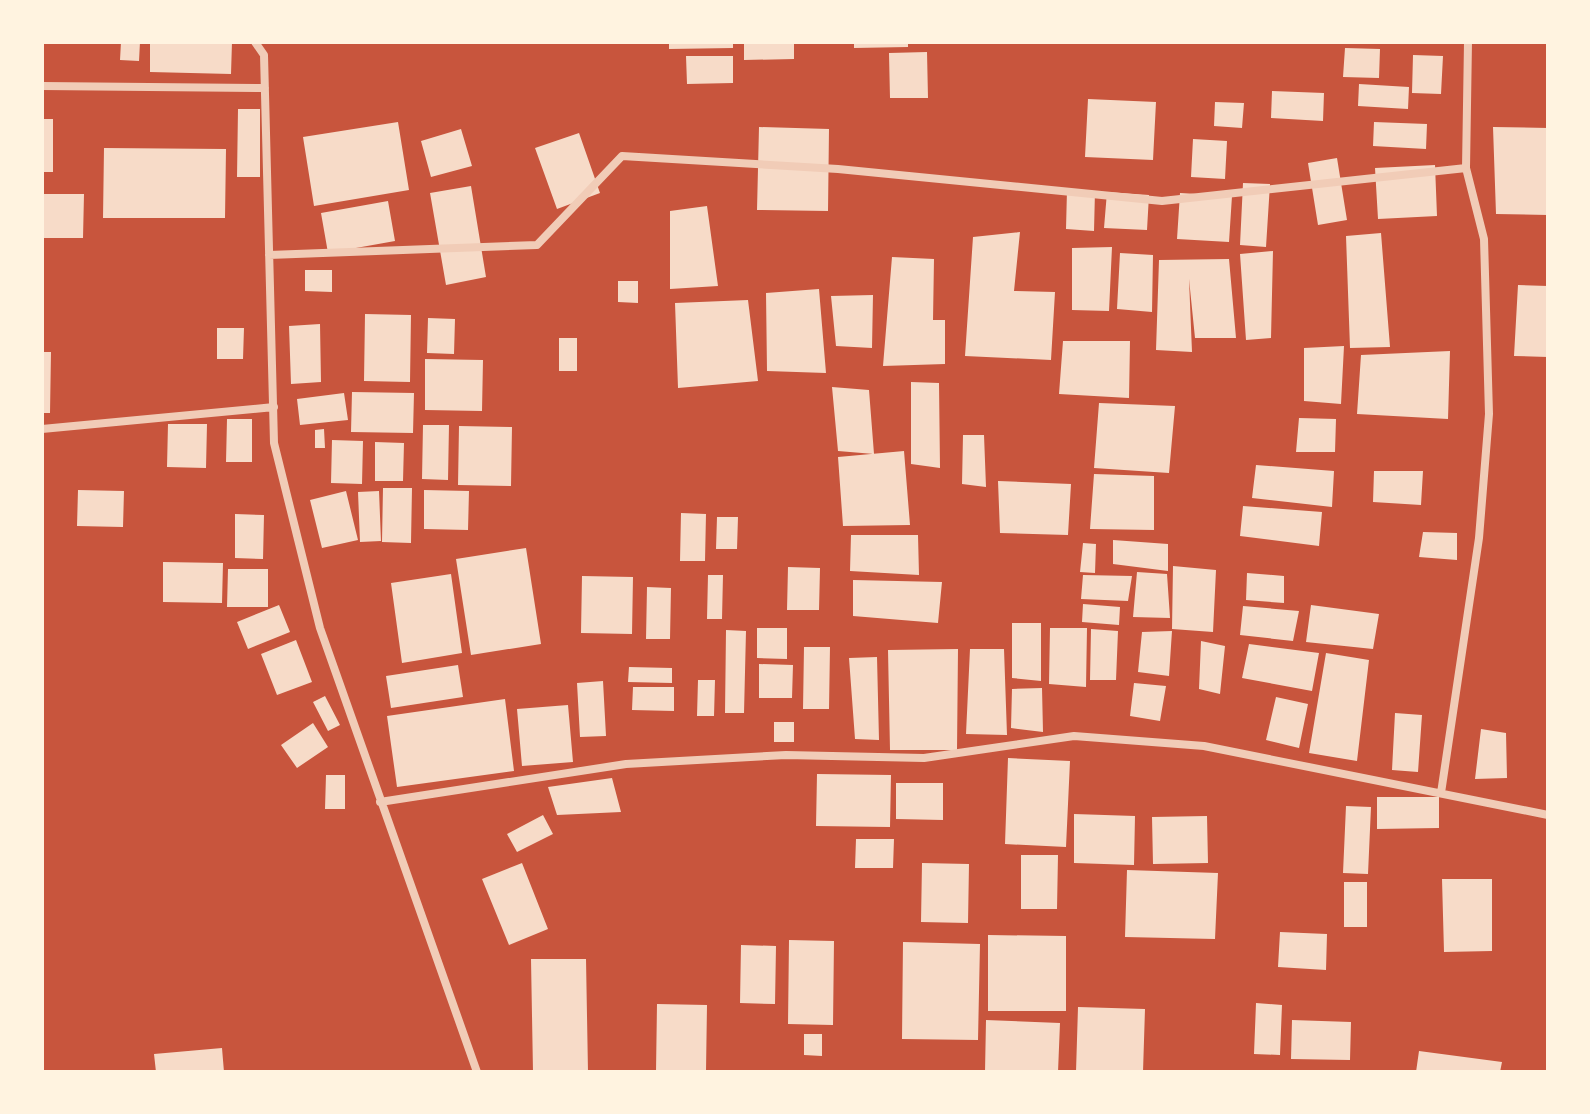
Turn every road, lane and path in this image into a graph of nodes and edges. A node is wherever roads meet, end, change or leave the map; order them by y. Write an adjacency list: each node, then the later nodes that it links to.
1 (255, 42): 4 (street)
2 (1468, 42): 5 (street)
3 (42, 86): 4 (street)
4 (265, 88): 6 (street)
5 (1466, 168): 6 (street); 9 (street)
6 (269, 255): 7 (street)
7 (274, 407): 8 (street); 10 (street)
8 (42, 429)
9 (1441, 793): 10 (street); 11 (street)
10 (380, 802): 12 (street)
11 (1548, 815)
12 (477, 1072)

